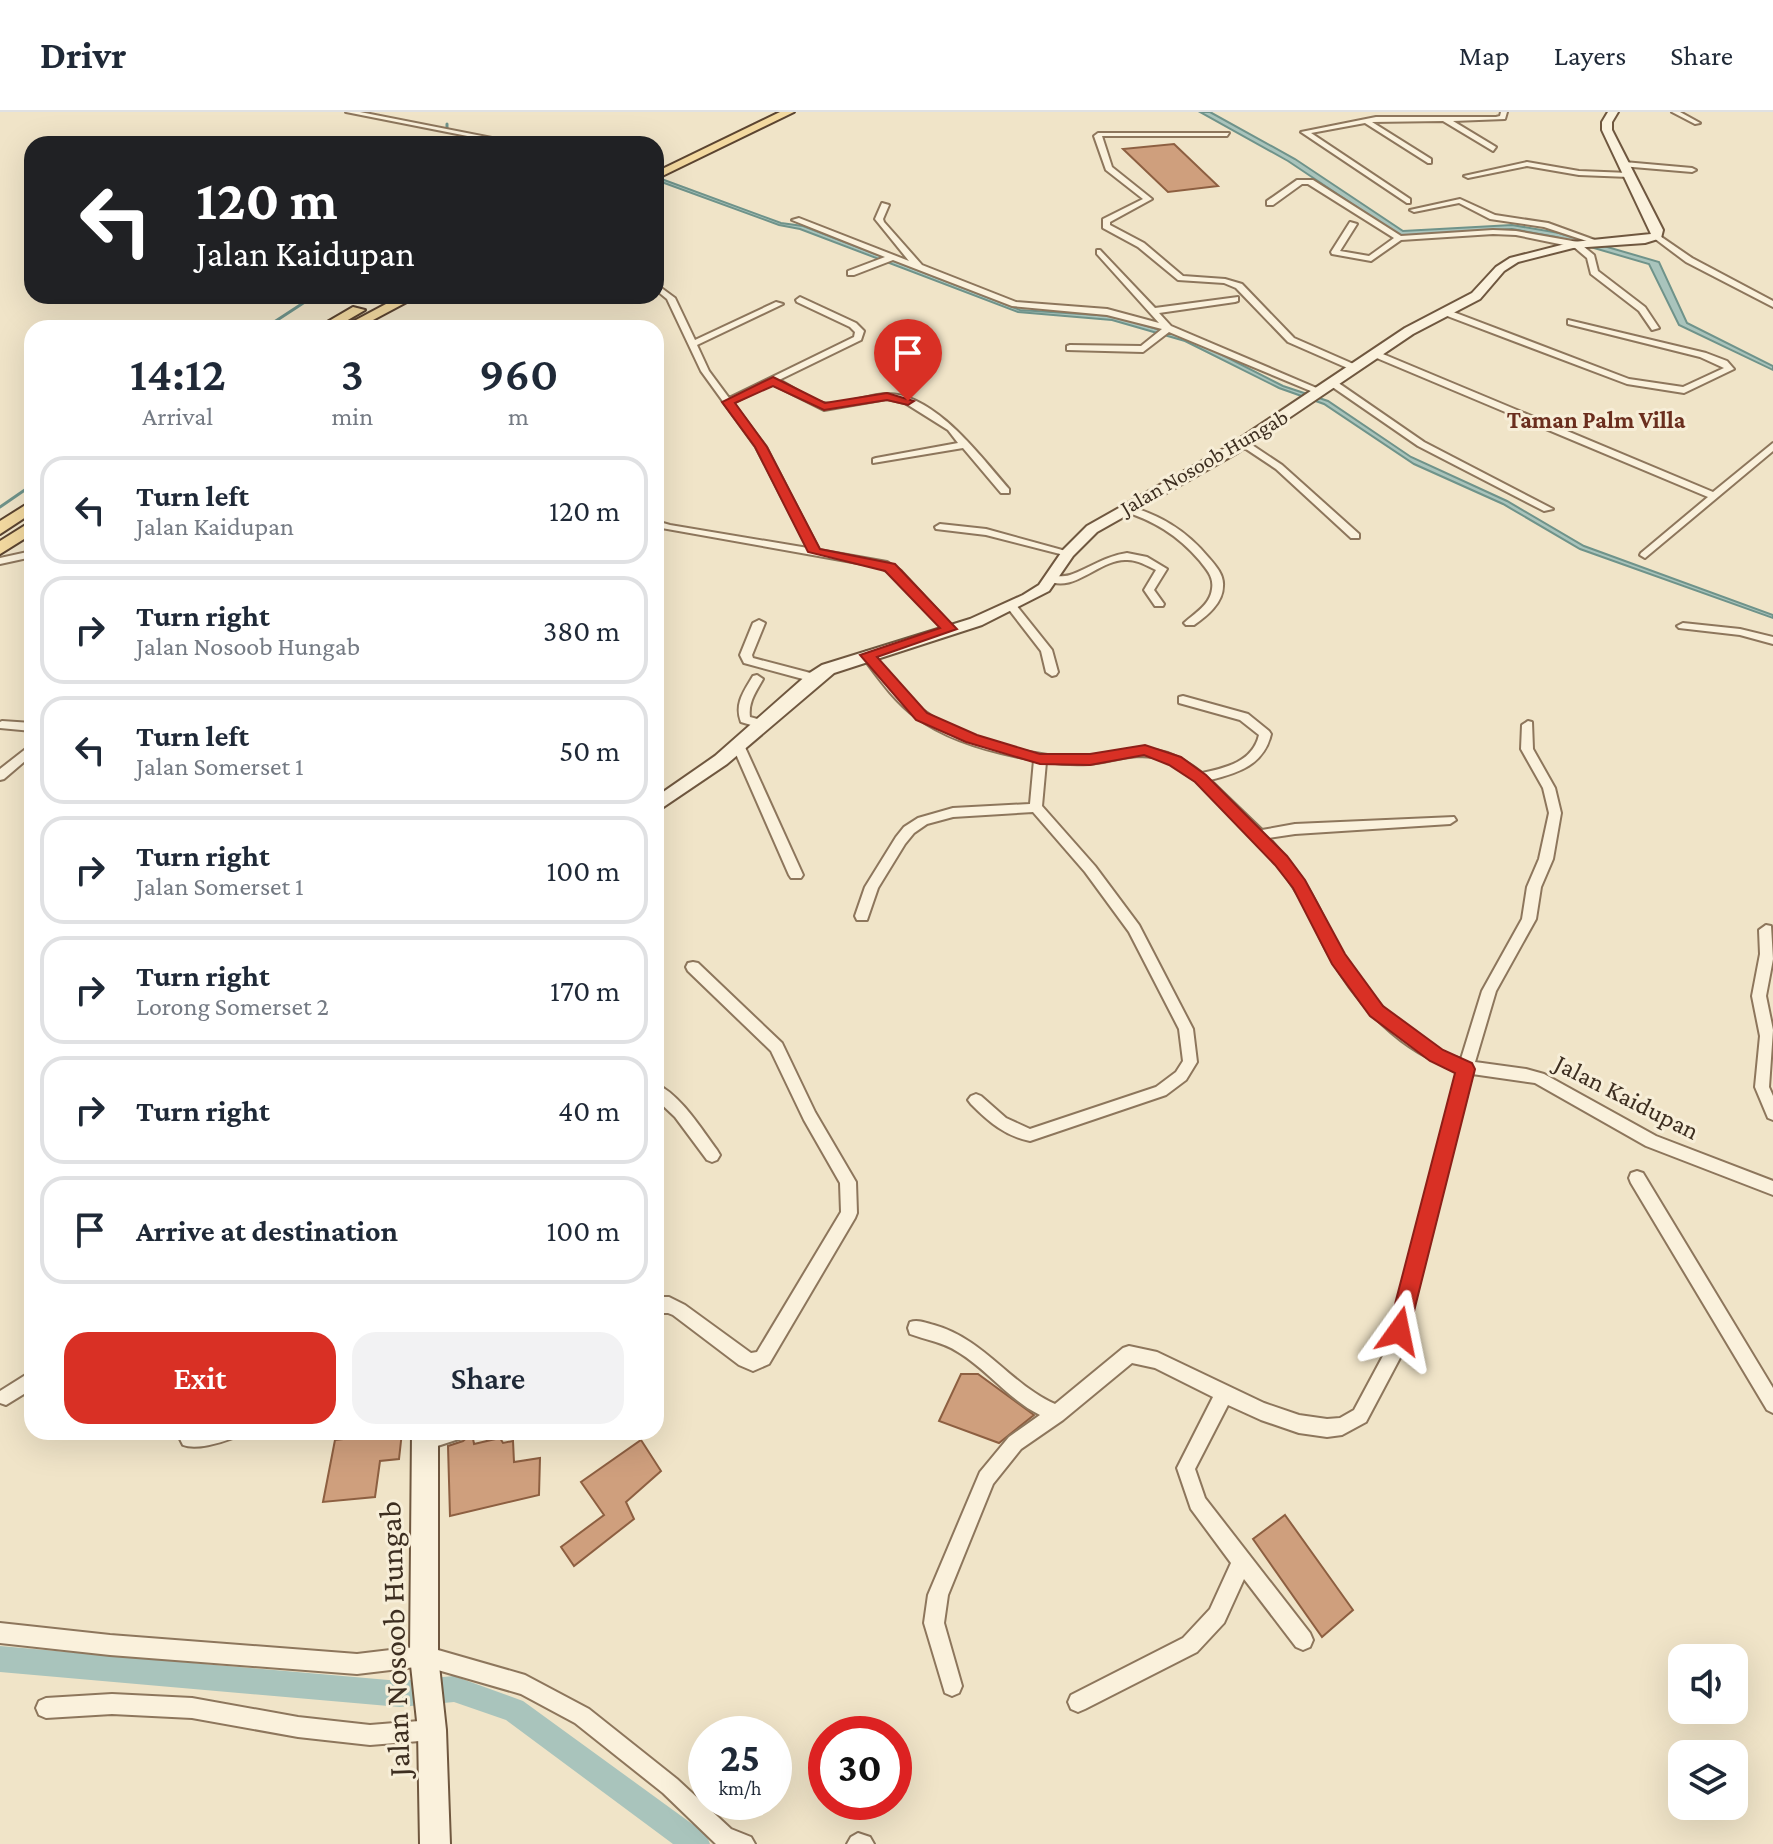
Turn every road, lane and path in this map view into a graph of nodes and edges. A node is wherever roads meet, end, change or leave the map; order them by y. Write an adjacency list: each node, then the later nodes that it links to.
1 (349, 112): 11 (street)
2 (766, 112): 14 (main road)
3 (789, 112): 15 (main road)
4 (1504, 112): 7 (street)
5 (1613, 112): 16 (main road)
6 (1675, 112): 9 (street)
7 (1443, 118): 8 (street); 12 (street)
8 (1365, 120): 13 (street); 19 (street)
9 (1697, 123)
10 (1227, 134): 50 (street)
11 (476, 136)
12 (1493, 149)
13 (1428, 161)
14 (664, 169)
15 (664, 169)
16 (1626, 170): 17 (street); 18 (street); 25 (main road)
17 (1692, 170)
18 (1468, 176)
19 (1407, 201)
20 (1270, 203): 26 (street)
21 (885, 205): 31 (street)
22 (1414, 210): 27 (street)
23 (796, 220): 30 (street)
24 (1353, 224): 26 (street)
25 (1657, 236): 27 (main road, Jalan Nosoob Hungab); 39 (street)
26 (1399, 238): 28 (street)
27 (1597, 243): 28 (main road, Jalan Nosoob Hungab)
28 (1575, 244): 41 (main road, Jalan Nosoob Hungab); 45 (street)
29 (1100, 252): 40 (street)
30 (893, 256): 31 (street); 32 (street)
31 (918, 266): 46 (street)
32 (851, 273)
33 (664, 292): 47 (street)
34 (1235, 299): 40 (street)
35 (800, 300): 51 (street)
36 (370, 304): 42 (main road)
37 (395, 304): 43 (main road)
38 (779, 304): 47 (street)
39 (1773, 304)
40 (1152, 311): 46 (street)
41 (1445, 312): 44 (street); 49 (main road, Jalan Nosoob Hungab)
42 (339, 320)
43 (364, 320)
44 (1571, 322)
45 (1655, 328)
46 (1165, 332): 48 (street); 53 (street)
47 (691, 345): 54 (street)
48 (1070, 348)
49 (1375, 354): 50 (main road, Jalan Nosoob Hungab); 60 (street)
50 (1355, 368): 52 (main road, Jalan Nosoob Hungab)
51 (773, 381): 54 (street); 56 (street)
52 (1334, 384): 53 (main road, Jalan Nosoob Hungab); 62 (street)
53 (1316, 395): 55 (main road, Jalan Nosoob Hungab)
54 (728, 402): 71 (street)
55 (1243, 443): 61 (main road, Jalan Nosoob Hungab); 69 (street)
56 (966, 444): 58 (street); 59 (street)
57 (1773, 446): 60 (street)
58 (876, 461)
59 (1005, 491)
60 (1715, 496): 73 (street)
61 (1124, 508): 72 (main road, Jalan Nosoob Hungab); 80 (street)
62 (1548, 509)
63 (24, 512): 67 (main road)
64 (24, 527): 67 (main road)
65 (664, 527): 71 (street)
66 (940, 527): 72 (street)
67 (1, 528)
68 (24, 532): 70 (main road)
69 (1355, 536)
70 (0, 549)
71 (815, 552): 82 (street)
72 (1068, 553): 76 (main road, Jalan Nosoob Hungab)
73 (1645, 555)
74 (24, 556): 75 (street)
75 (0, 561)
76 (1050, 579): 77 (street); 78 (main road, Jalan Nosoob Hungab)
77 (1159, 604)
78 (1012, 607): 82 (main road, Jalan Nosoob Hungab); 85 (street)
79 (759, 623): 86 (street)
80 (1190, 623)
81 (1683, 626): 83 (street)
82 (949, 629): 84 (main road, Jalan Nosoob Hungab)
83 (1773, 641)
84 (867, 655): 86 (main road, Jalan Nosoob Hungab); 95 (street, Jalan Kaidupan)
85 (1052, 672)
86 (814, 678): 89 (main road, Jalan Nosoob Hungab)
87 (757, 679): 89 (street)
88 (1183, 700): 97 (street)
89 (761, 724): 93 (main road, Jalan Nosoob Hungab)
90 (2, 725): 92 (street)
91 (1528, 725): 106 (street)
92 (24, 726)
93 (738, 745): 98 (main road, Jalan Nosoob Hungab); 102 (street)
94 (24, 755): 96 (street)
95 (1040, 759): 97 (street, Jalan Kaidupan); 99 (street)
96 (0, 776)
97 (1200, 778): 101 (street, Jalan Kaidupan)
98 (664, 800)
99 (1036, 807): 103 (street); 108 (street)
100 (1450, 820): 101 (street)
101 (1258, 835): 106 (street, Jalan Kaidupan)
102 (796, 875)
103 (862, 916)
104 (1766, 930): 109 (street)
105 (693, 967): 113 (street)
106 (1465, 1069): 112 (street, Jalan Kaidupan); 116 (street)
107 (664, 1098): 110 (street)
108 (976, 1100)
109 (1773, 1114)
110 (712, 1155)
111 (1637, 1178): 118 (street)
112 (1773, 1188)
113 (664, 1305)
114 (916, 1328): 119 (street)
115 (24, 1385): 117 (street)
116 (1224, 1394): 119 (street); 121 (street)
117 (6, 1397)
118 (1773, 1404)
119 (1057, 1414): 125 (street)
120 (425, 1440): 124 (main road, Jalan Nosoob Hungab)
121 (1242, 1561): 123 (street); 126 (street)
122 (0, 1633): 124 (street)
123 (1303, 1640)
124 (426, 1668): 128 (main road, Jalan Nosoob Hungab); 130 (street)
125 (952, 1686)
126 (1078, 1702)
127 (46, 1708): 128 (street)
128 (431, 1725): 129 (main road, Jalan Nosoob Hungab)
129 (435, 1844)
130 (744, 1844)

